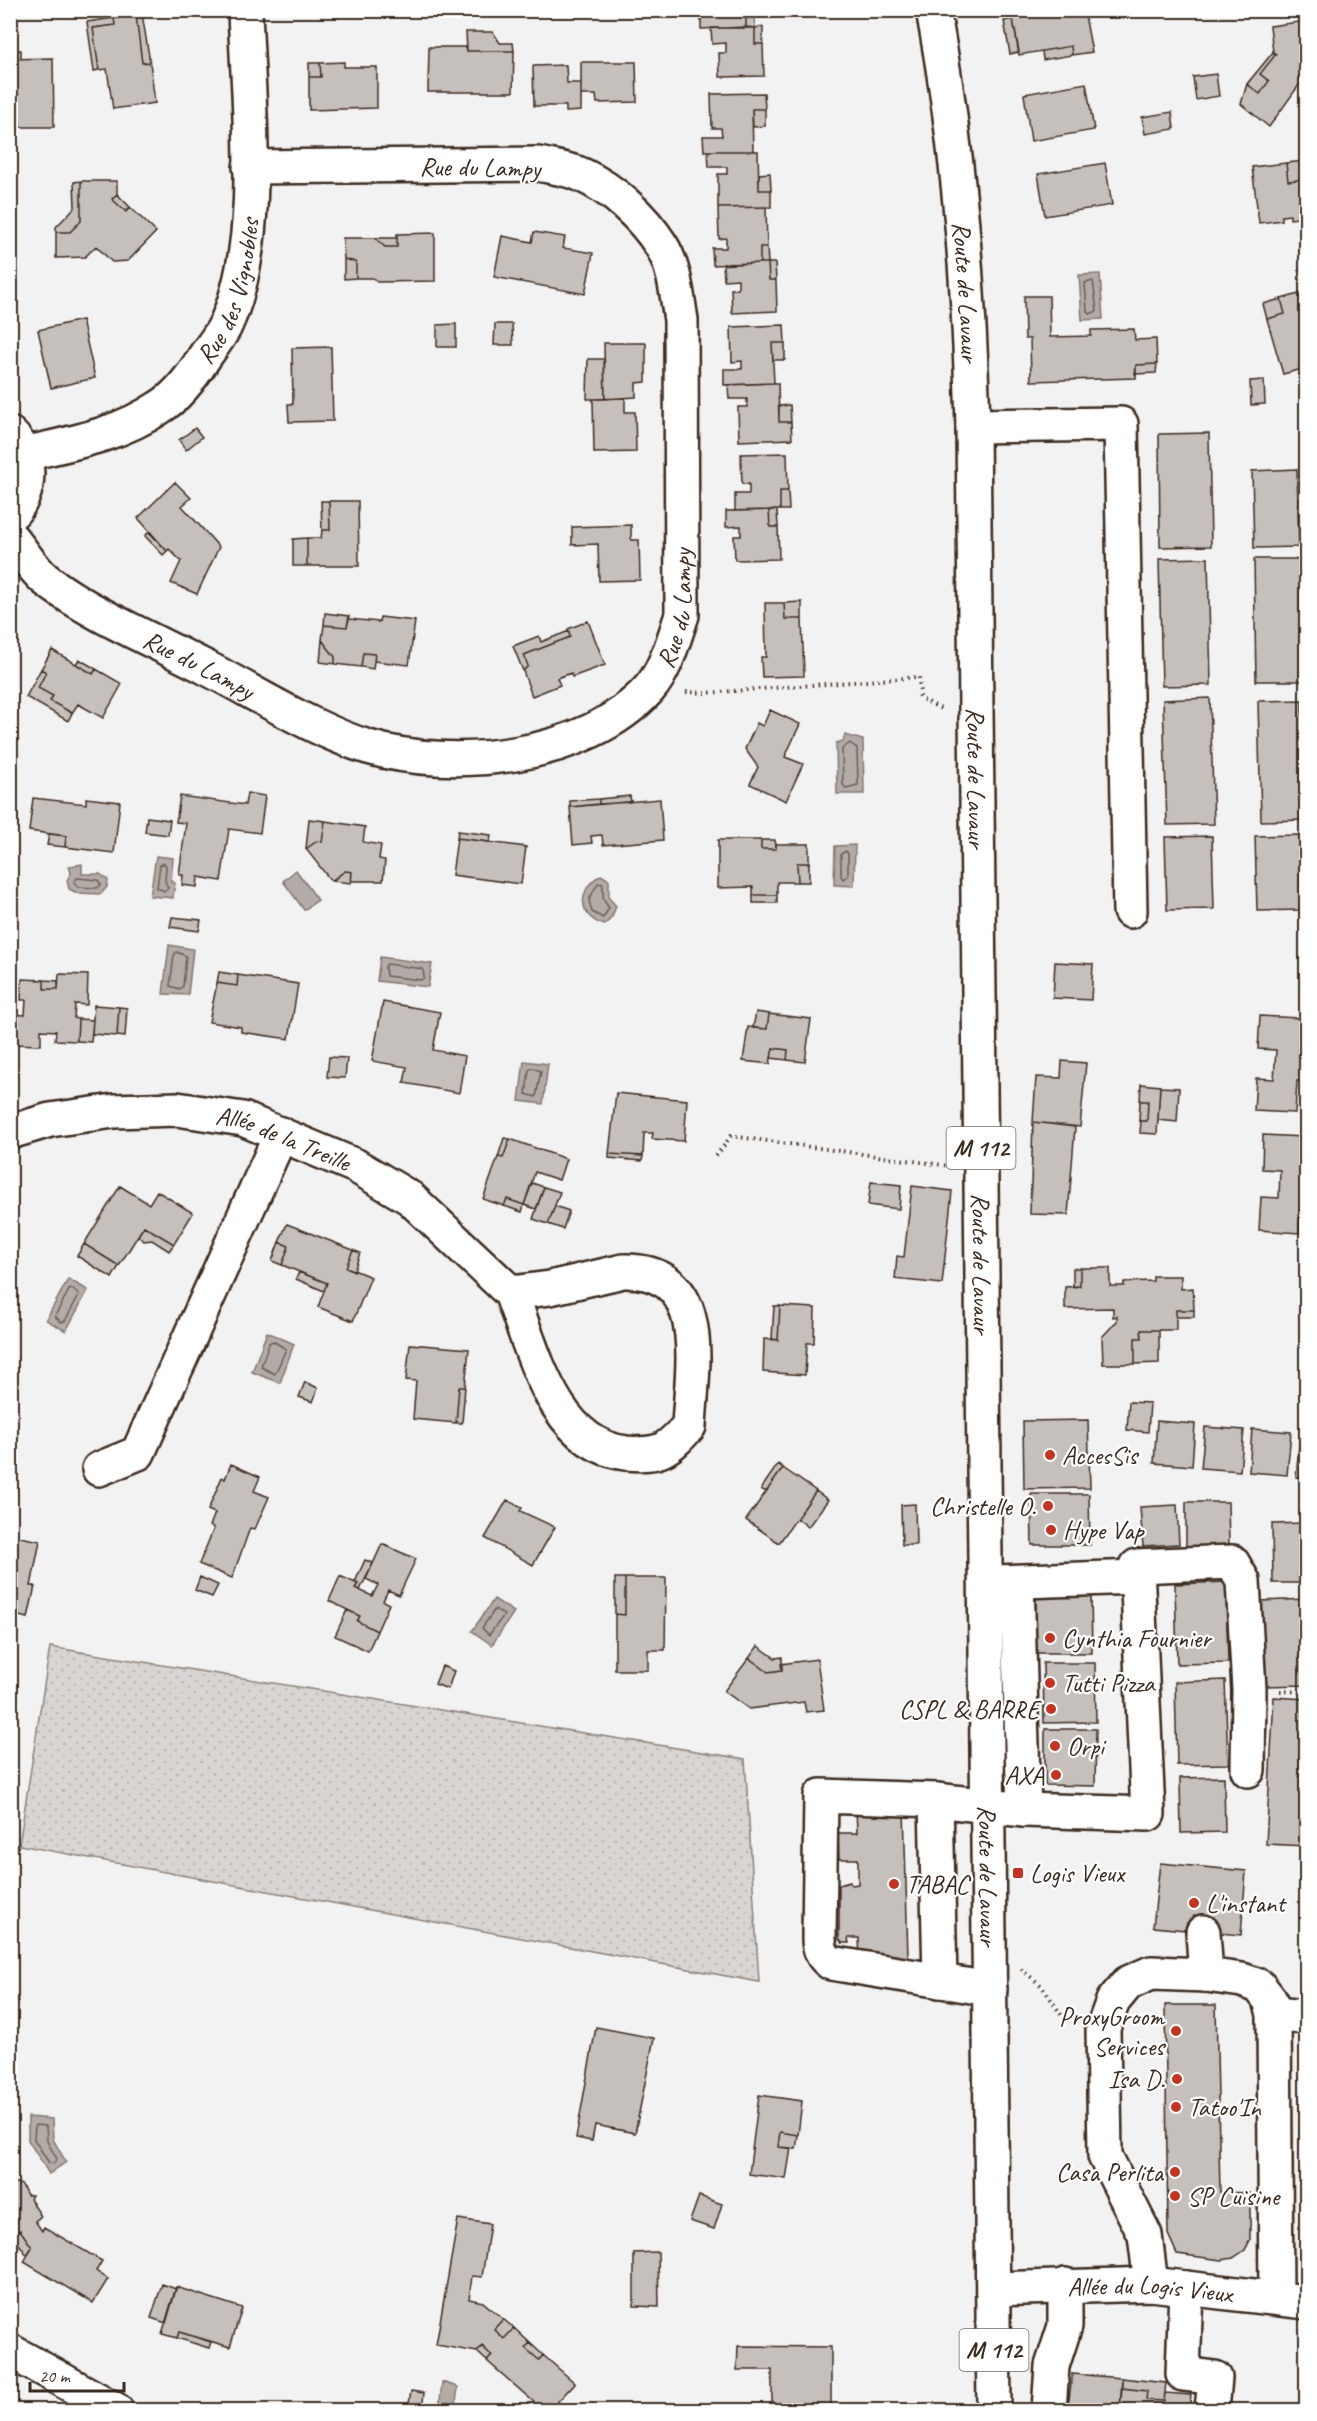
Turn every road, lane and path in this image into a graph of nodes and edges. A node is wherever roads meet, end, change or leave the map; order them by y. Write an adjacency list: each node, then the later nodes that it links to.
1 (245, 10): 3 (street, Rue des Vignobles)
2 (933, 10): 4 (street, Route de Lavaur / M 112)
3 (250, 167): 5 (street, Rue des Vignobles); 8 (street, Rue du Lampy)
4 (973, 426): 10 (street); 18 (street, Route de Lavaur / M 112)
5 (17, 444): 6 (street)
6 (10, 515)
7 (10, 537): 8 (street, Rue du Lampy)
8 (650, 688): 9 (path)
9 (948, 700)
10 (1130, 911)
11 (10, 1132): 12 (street, Allée de la Treille)
12 (281, 1134): 15 (street, Allée de la Treille); 16 (street)
13 (716, 1156): 14 (path)
14 (957, 1167)
15 (512, 1293): 15 (street, Allée de la Treille)
16 (99, 1469)
17 (1138, 1577): 18 (street); 19 (street); 22 (street)
18 (1001, 1582): 21 (street, Route de Lavaur / M 112); 22 (street)
19 (1248, 1770)
20 (936, 1800): 21 (street); 26 (street); 26 (street)
21 (988, 1805): 22 (street); 27 (street, Route de Lavaur / M 112)
22 (1024, 1810)
23 (1203, 1932): 25 (street)
24 (1015, 1966): 30 (path)
25 (1206, 1975): 28 (street); 30 (street)
26 (940, 1981): 27 (street)
27 (990, 1989): 34 (street, Route de Lavaur / M 112)
28 (1274, 2014): 29 (street); 35 (street)
29 (1306, 2017)
30 (1103, 2028): 31 (street)
31 (1150, 2284): 32 (street, Allée du Logis Vieux); 33 (street, Allée du Logis Vieux)
32 (1065, 2285): 34 (street, Allée du Logis Vieux); 39 (street)
33 (1186, 2288): 35 (street, Allée du Logis Vieux); 40 (street)
34 (993, 2289): 38 (street, Route de Lavaur / M 112)
35 (1292, 2300)
36 (10, 2351): 37 (street)
37 (116, 2410)
38 (994, 2410)
39 (1049, 2410)
40 (1212, 2410)

